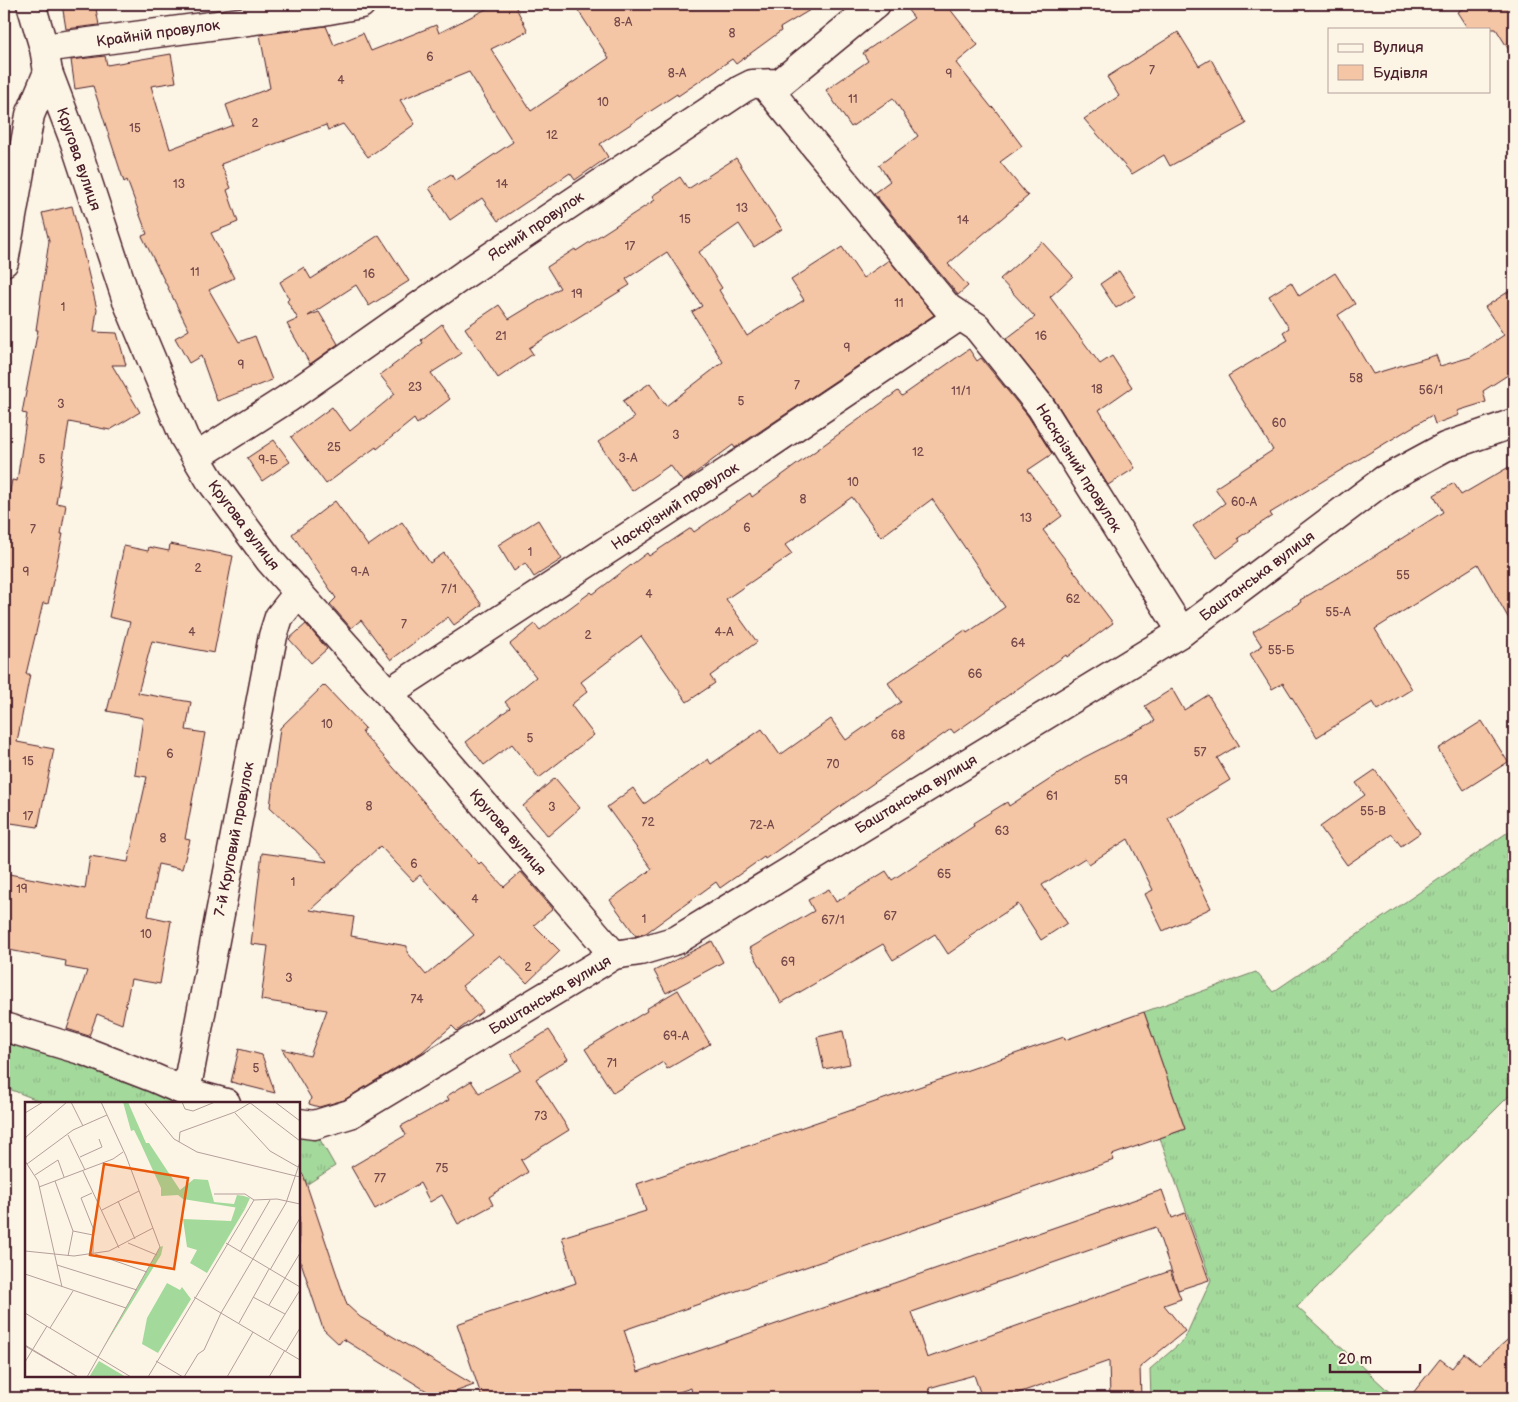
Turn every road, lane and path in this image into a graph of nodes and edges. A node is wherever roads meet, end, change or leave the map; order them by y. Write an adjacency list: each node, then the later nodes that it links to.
1 (31, 4): 4 (street, Кругова вулиця)
2 (876, 4): 5 (street, Ясний провулок)
3 (349, 5): 4 (street, Крайній провулок)
4 (46, 60): 6 (street); 9 (street, Кругова вулиця)
5 (764, 84): 7 (street, Наскрізний провулок); 9 (street, Ясний провулок)
6 (4, 262)
7 (960, 316): 11 (street, Наскрізний провулок); 12 (street, Наскрізний провулок)
8 (1514, 423): 11 (street, Баштанська вулиця)
9 (196, 457): 10 (street, Кругова вулиця)
10 (298, 593): 12 (street, Кругова вулиця); 15 (street, 7-й Круговий провулок)
11 (1182, 632): 13 (street, Баштанська вулиця)
12 (388, 693): 13 (street, Кругова вулиця)
13 (614, 956): 17 (street, Баштанська вулиця)
14 (4, 1026): 15 (street)
15 (186, 1092): 16 (street)
16 (222, 1102)
17 (300, 1122)

